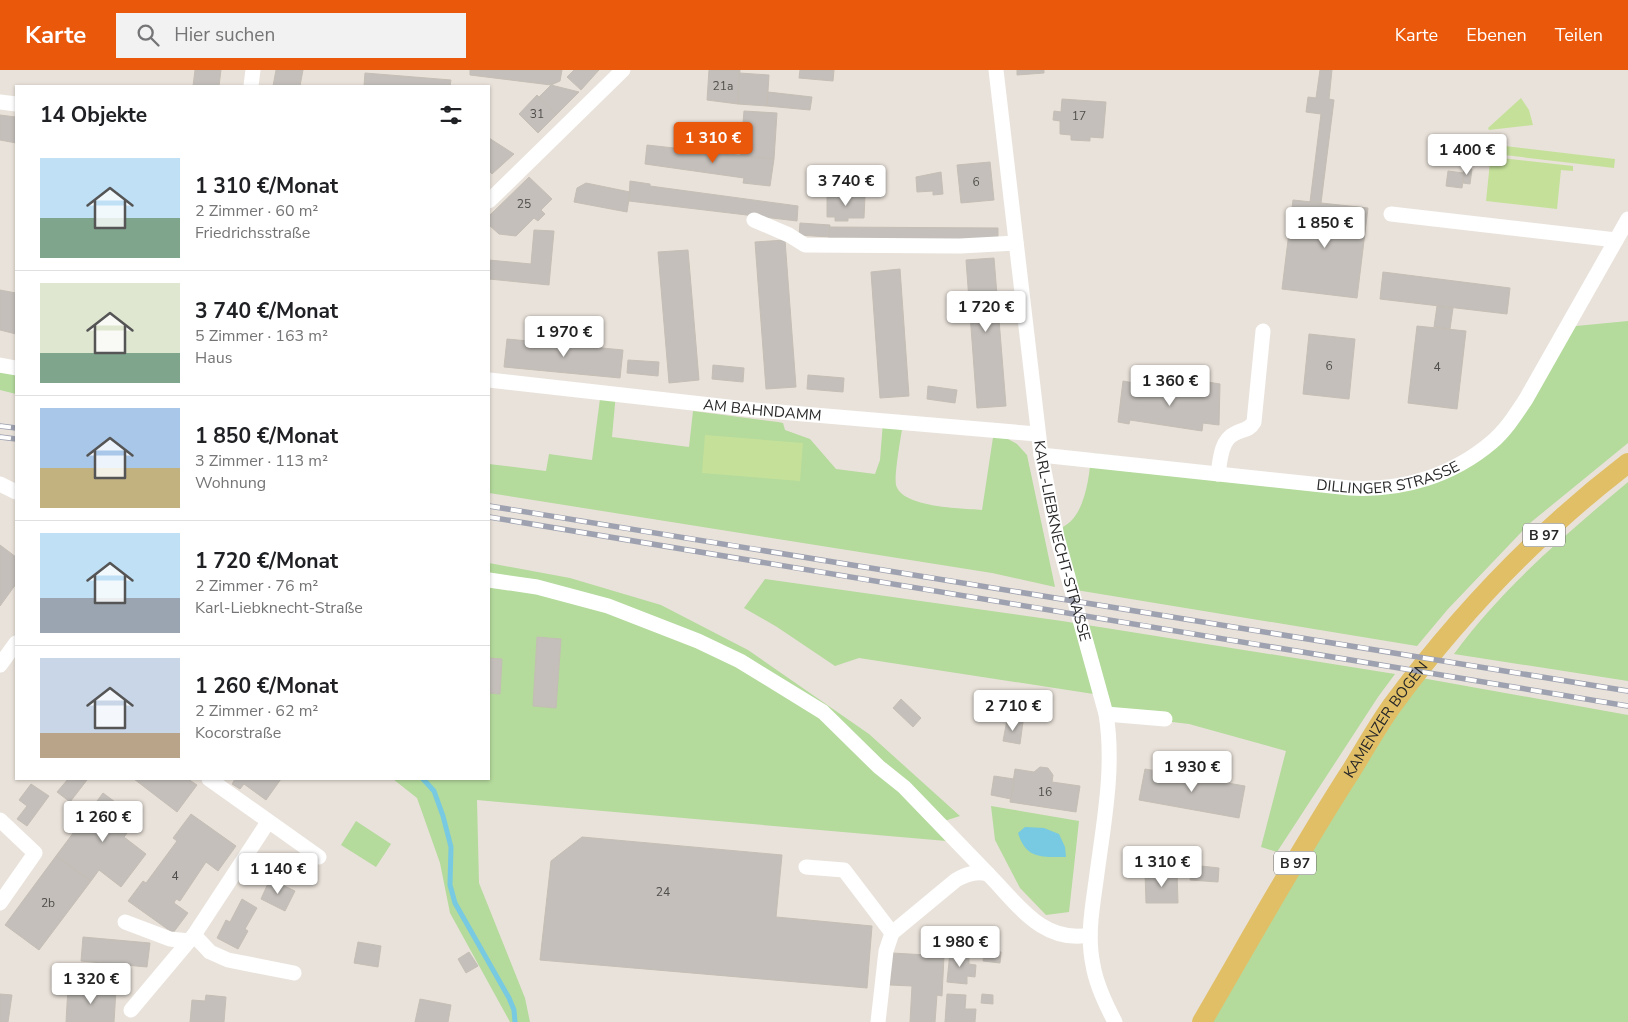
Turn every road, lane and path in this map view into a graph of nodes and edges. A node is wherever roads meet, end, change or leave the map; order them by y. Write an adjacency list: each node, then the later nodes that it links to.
1 (252, 70): 4 (street)
2 (623, 70): 7 (street)
3 (996, 70): 12 (street, KARL-LIEBKNECHT-STRASSE)
4 (250, 85)
5 (0, 102): 6 (street)
6 (15, 104)
7 (490, 200)
8 (1391, 214): 11 (street)
9 (1628, 219): 11 (street, DILLINGER STRASSE)
10 (754, 220): 12 (street)
11 (1616, 240): 20 (street, DILLINGER STRASSE)
12 (1016, 243): 17 (street, KARL-LIEBKNECHT-STRASSE)
13 (1263, 331): 20 (street)
14 (0, 365): 15 (street)
15 (15, 368)
16 (490, 380): 17 (street, AM BAHNDAMM)
17 (1037, 434): 18 (street, KARL-LIEBKNECHT-STRASSE)
18 (1040, 455): 20 (street, DILLINGER STRASSE); 26 (street, KARL-LIEBKNECHT-STRASSE)
19 (1628, 464): 43 (main road, KAMENZER BOGEN / B 97)
20 (1218, 474)
21 (0, 484): 22 (street)
22 (15, 492)
23 (490, 580): 33 (street)
24 (15, 644): 25 (street)
25 (0, 665)
26 (1106, 714): 27 (street); 37 (street, KARL-LIEBKNECHT-STRASSE)
27 (1165, 719)
28 (210, 780): 30 (street)
29 (0, 820): 34 (street)
30 (268, 822): 31 (street); 38 (street)
31 (319, 857)
32 (806, 868): 36 (street)
33 (988, 874): 36 (street); 37 (street)
34 (0, 903)
35 (125, 922): 38 (street)
36 (892, 933): 41 (street)
37 (1090, 935): 42 (street, KARL-LIEBKNECHT-STRASSE)
38 (192, 938): 39 (street); 40 (street)
39 (294, 973)
40 (132, 1010)
41 (878, 1022)
42 (1115, 1022)
43 (1202, 1022)

